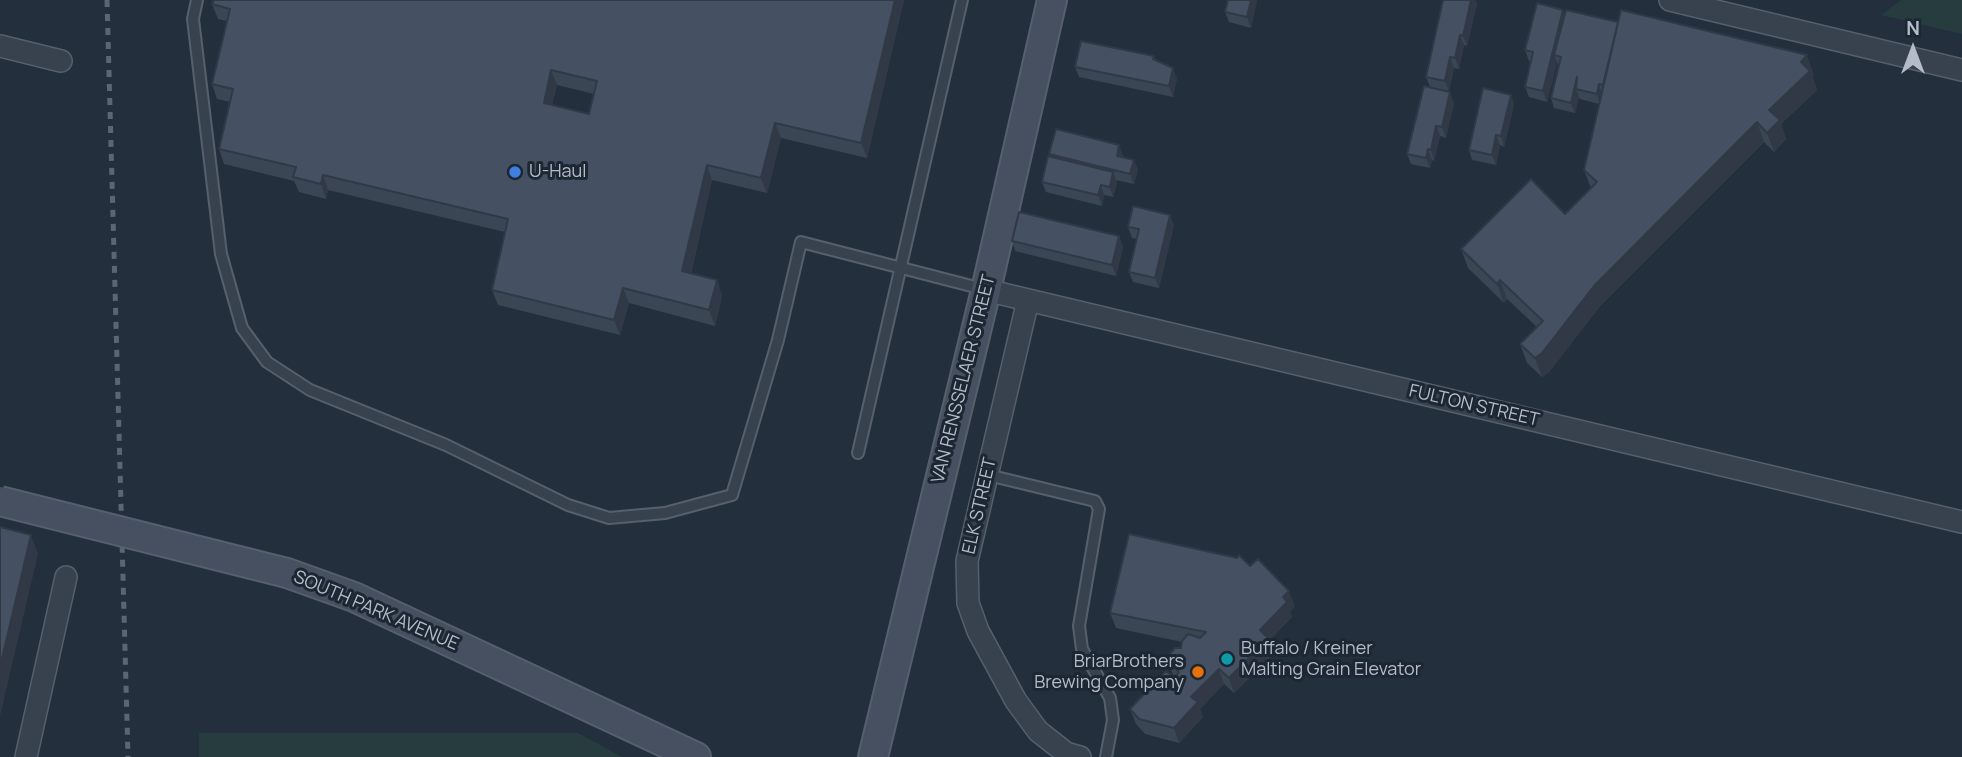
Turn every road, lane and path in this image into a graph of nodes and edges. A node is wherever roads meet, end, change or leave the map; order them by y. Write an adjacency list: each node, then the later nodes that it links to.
1 (197, 0): 8 (lane)
2 (962, 0): 8 (lane)
3 (1052, 0): 9 (street, VAN RENSSELAER STREET)
4 (1670, 0): 7 (street)
5 (0, 47): 6 (street)
6 (61, 61)
7 (1962, 70)
8 (900, 267): 9 (lane); 11 (lane)
9 (986, 290): 10 (street, FULTON STREET); 18 (street, VAN RENSSELAER STREET)
10 (1028, 300): 12 (street, ELK STREET); 14 (street, FULTON STREET)
11 (858, 453)
12 (988, 475): 19 (street, ELK STREET); 20 (lane)
13 (0, 500): 17 (street, SOUTH PARK AVENUE, bridge)
14 (1962, 522)
15 (66, 577): 16 (street)
16 (26, 757)
17 (696, 757)
18 (873, 757)
19 (1080, 757)
20 (1106, 757)

